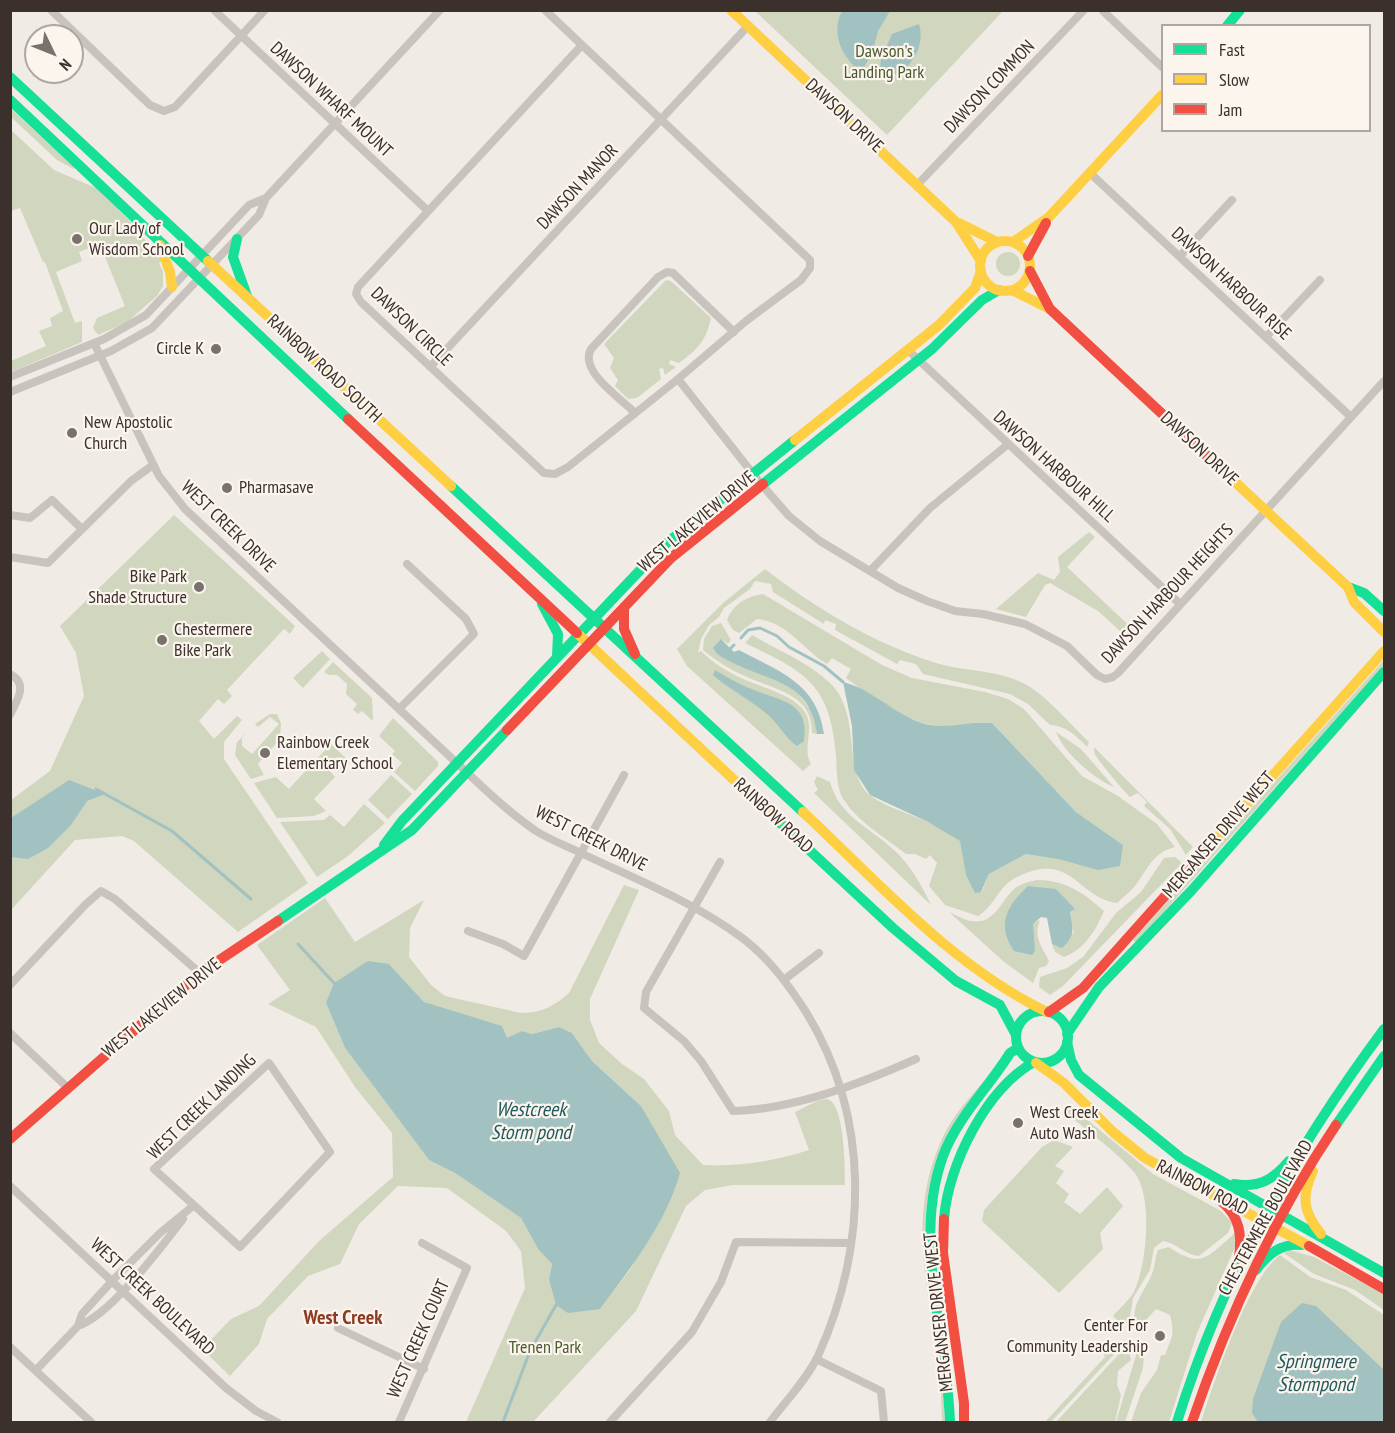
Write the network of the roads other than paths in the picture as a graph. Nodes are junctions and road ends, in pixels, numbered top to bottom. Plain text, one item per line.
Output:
1 (51, 10) edge
2 (214, 10) edge
3 (265, 10) edge
4 (440, 10) edge
5 (545, 10) edge
6 (731, 10) edge
7 (1084, 10) edge
8 (1102, 10) edge
9 (1240, 10) edge
10 (1229, 24) edge
11 (748, 26) junction
12 (241, 36) junction
13 (582, 45) junction
14 (1161, 66) edge
15 (10, 78) edge
16 (1161, 96) edge
17 (10, 100) edge
18 (662, 119) junction
19 (335, 124) junction
20 (1090, 173) junction
21 (918, 184) junction
22 (266, 198) junction
23 (1232, 200) dead end
24 (428, 211) junction
25 (1049, 217) junction
26 (957, 222) junction
27 (158, 239) junction
28 (237, 239) junction
29 (997, 242) junction
30 (1013, 242) junction
31 (1028, 256) junction
32 (1180, 256) junction
33 (200, 257) junction
34 (981, 266) junction
35 (211, 267) junction
36 (189, 269) junction
37 (1029, 271) junction
38 (200, 279) junction
39 (1320, 280) dead end
40 (172, 286) junction
41 (999, 290) junction
42 (1012, 290) junction
43 (249, 299) junction
44 (1050, 309) junction
45 (734, 332) junction
46 (1266, 337) junction
47 (94, 343) junction
48 (909, 351) junction
49 (99, 355) junction
50 (917, 360) junction
51 (430, 367) junction
52 (10, 377) edge
53 (678, 379) junction
54 (1384, 381) edge
55 (10, 392) edge
56 (634, 412) junction
57 (1352, 417) junction
58 (1007, 445) junction
59 (153, 465) junction
60 (753, 475) junction
61 (761, 484) junction
62 (1266, 511) junction
63 (10, 515) edge
64 (82, 529) junction
65 (10, 556) edge
66 (408, 564) dead end
67 (871, 570) junction
68 (1348, 587) junction
69 (532, 589) junction
70 (1180, 604) junction
71 (624, 605) junction
72 (1384, 611) edge
73 (592, 618) junction
74 (603, 628) junction
75 (579, 632) junction
76 (1384, 632) edge
77 (590, 643) junction
78 (1384, 651) edge
79 (556, 656) junction
80 (638, 660) junction
81 (1384, 672) edge
82 (10, 674) edge
83 (399, 709) junction
84 (10, 715) edge
85 (457, 764) junction
86 (466, 772) junction
87 (624, 775) dead end
88 (382, 848) junction
89 (581, 853) junction
90 (720, 862) dead end
91 (693, 906) junction
92 (468, 931) dead end
93 (819, 953) dead end
94 (200, 974) junction
95 (785, 979) junction
96 (10, 985) edge
97 (1048, 1012) junction
98 (1384, 1029) edge
99 (10, 1034) edge
100 (1016, 1035) junction
101 (1067, 1038) junction
102 (1018, 1048) junction
103 (1384, 1056) edge
104 (916, 1059) dead end
105 (1035, 1062) junction
106 (841, 1087) junction
107 (68, 1088) junction
108 (1321, 1118) junction
109 (1336, 1124) junction
110 (10, 1139) edge
111 (1191, 1182) junction
112 (1226, 1183) junction
113 (10, 1186) edge
114 (193, 1206) junction
115 (930, 1208) junction
116 (1268, 1208) junction
117 (943, 1209) junction
118 (1280, 1214) junction
119 (1262, 1219) junction
120 (1274, 1226) junction
121 (1325, 1239) junction
122 (422, 1243) dead end
123 (852, 1243) junction
124 (1310, 1247) junction
125 (1237, 1266) junction
126 (1384, 1273) edge
127 (113, 1281) junction
128 (1384, 1289) edge
129 (122, 1290) junction
130 (1241, 1290) junction
131 (78, 1326) junction
132 (338, 1328) dead end
133 (953, 1328) junction
134 (940, 1330) junction
135 (10, 1347) edge
136 (816, 1359) junction
137 (424, 1369) junction
138 (36, 1370) junction
139 (91, 1422) edge
140 (277, 1422) edge
141 (399, 1422) edge
142 (610, 1422) edge
143 (770, 1422) edge
144 (884, 1422) edge
145 (950, 1422) edge
146 (964, 1422) edge
147 (1177, 1422) edge
148 (1192, 1422) edge

1 - 12 street
2 - 12 street, DAWSON WHARF MOUNT
3 - 12 street
4 - 19 street
5 - 13 street, DAWSON CIRCLE
6 - 11 street, DAWSON DRIVE
7 - 21 street, DAWSON COMMON
8 - 14 street
9 - 10 street
11 - 18 street, DAWSON MANOR
11 - 21 street, DAWSON DRIVE
12 - 19 street, DAWSON WHARF MOUNT
13 - 18 street, DAWSON CIRCLE
13 - 24 street, DAWSON CIRCLE
15 - 33 street, RAINBOW ROAD SOUTH
16 - 20 street
17 - 27 street, RAINBOW ROAD SOUTH
18 - 45 street, DAWSON CIRCLE
18 - 51 street, DAWSON MANOR
19 - 22 street
19 - 24 street, DAWSON WHARF MOUNT
20 - 25 street
20 - 32 street, DAWSON HARBOUR RISE
21 - 26 street, DAWSON DRIVE
22 - 28 street
22 - 33 street
23 - 32 street
24 - 51 street, DAWSON CIRCLE
25 - 30 street
25 - 31 street
26 - 29 street, DAWSON DRIVE
26 - 34 street, DAWSON DRIVE
27 - 36 street, RAINBOW ROAD SOUTH
27 - 40 street
28 - 35 street
28 - 43 street
29 - 30 street
29 - 34 street
30 - 31 street
31 - 37 street
32 - 46 street, DAWSON HARBOUR RISE
33 - 35 street, RAINBOW ROAD SOUTH
33 - 36 street
34 - 41 street
34 - 48 street, WEST LAKEVIEW DRIVE
35 - 38 street
35 - 43 street, RAINBOW ROAD SOUTH
36 - 38 street, RAINBOW ROAD SOUTH
36 - 40 street
37 - 42 street
37 - 44 street, DAWSON DRIVE
38 - 49 street
38 - 69 street, RAINBOW ROAD SOUTH
39 - 46 street
40 - 47 street
41 - 42 street
41 - 50 street, WEST LAKEVIEW DRIVE
42 - 44 street, DAWSON DRIVE
43 - 73 street, RAINBOW ROAD SOUTH
44 - 62 street, DAWSON DRIVE
45 - 53 street, DAWSON CIRCLE
45 - 56 street
46 - 57 street, DAWSON HARBOUR RISE
47 - 49 street, WEST CREEK DRIVE
47 - 52 street
48 - 50 street, DAWSON HARBOUR HILL
48 - 60 street, WEST LAKEVIEW DRIVE
49 - 55 street
49 - 59 street, WEST CREEK DRIVE
50 - 58 street, DAWSON HARBOUR HILL
50 - 61 street, WEST LAKEVIEW DRIVE
51 - 56 street, DAWSON CIRCLE
53 - 56 street, DAWSON CIRCLE
53 - 60 street
54 - 57 street, DAWSON HARBOUR HEIGHTS
57 - 62 street, DAWSON HARBOUR HEIGHTS
58 - 67 street
58 - 70 street, DAWSON HARBOUR HILL
59 - 64 street
59 - 83 street, WEST CREEK DRIVE
60 - 61 street, DAWSON HARBOUR HEIGHTS
60 - 73 street, WEST LAKEVIEW DRIVE
61 - 67 street, DAWSON HARBOUR HEIGHTS
61 - 71 street, WEST LAKEVIEW DRIVE
62 - 68 street, DAWSON DRIVE
62 - 70 street, DAWSON HARBOUR HEIGHTS
63 - 64 street
64 - 65 street
66 - 83 street
67 - 70 street, DAWSON HARBOUR HEIGHTS
68 - 72 street, DAWSON DRIVE
68 - 76 street, DAWSON DRIVE
69 - 75 street, RAINBOW ROAD
69 - 79 street
71 - 74 street, WEST LAKEVIEW DRIVE
71 - 80 street
73 - 74 street, RAINBOW ROAD SOUTH
73 - 75 street, WEST LAKEVIEW DRIVE
74 - 77 street, WEST LAKEVIEW DRIVE
74 - 80 street, RAINBOW ROAD SOUTH
75 - 77 street, RAINBOW ROAD
75 - 79 street, WEST LAKEVIEW DRIVE
77 - 86 street, WEST LAKEVIEW DRIVE
77 - 100 street, RAINBOW ROAD
78 - 97 street, MERGANSER DRIVE WEST
79 - 85 street, WEST LAKEVIEW DRIVE
80 - 97 street, RAINBOW ROAD
81 - 101 street, MERGANSER DRIVE WEST
82 - 84 street
83 - 85 street, WEST CREEK DRIVE
85 - 86 street, WEST CREEK DRIVE
85 - 88 street, WEST LAKEVIEW DRIVE
86 - 88 street, WEST LAKEVIEW DRIVE
86 - 89 street, WEST CREEK DRIVE
87 - 89 street
88 - 94 street, WEST LAKEVIEW DRIVE
89 - 91 street, WEST CREEK DRIVE
89 - 92 street
90 - 91 street
91 - 95 street, WEST CREEK DRIVE
91 - 106 street
93 - 95 street
94 - 96 street
94 - 107 street, WEST LAKEVIEW DRIVE
95 - 106 street, WEST CREEK DRIVE
97 - 100 street
97 - 101 street
98 - 108 street, CHESTERMERE BOULEVARD
99 - 107 street
100 - 102 street
101 - 105 street
101 - 112 street, RAINBOW ROAD
102 - 105 street
102 - 115 street, MERGANSER DRIVE WEST
103 - 109 street, CHESTERMERE BOULEVARD
104 - 106 street
105 - 111 street, RAINBOW ROAD
105 - 117 street, MERGANSER DRIVE WEST
106 - 123 street, WEST CREEK DRIVE
107 - 110 street, WEST LAKEVIEW DRIVE
108 - 112 street
108 - 116 street, CHESTERMERE BOULEVARD
109 - 118 street, CHESTERMERE BOULEVARD
109 - 121 street
111 - 119 street, RAINBOW ROAD
111 - 125 street
112 - 116 street, RAINBOW ROAD
113 - 127 street, WEST CREEK BOULEVARD
114 - 114 street, WEST CREEK LANDING
114 - 127 street
114 - 129 street
115 - 117 street
115 - 134 street, MERGANSER DRIVE WEST
116 - 118 street, RAINBOW ROAD
116 - 119 street, CHESTERMERE BOULEVARD
117 - 133 street, MERGANSER DRIVE WEST
118 - 120 street, CHESTERMERE BOULEVARD
118 - 121 street, RAINBOW ROAD
119 - 120 street, RAINBOW ROAD
119 - 125 street, CHESTERMERE BOULEVARD
120 - 124 street, RAINBOW ROAD
120 - 130 street, CHESTERMERE BOULEVARD
121 - 126 street, RAINBOW ROAD
122 - 137 street, WEST CREEK COURT
123 - 136 street, WEST CREEK DRIVE
123 - 142 street
124 - 128 street, RAINBOW ROAD
124 - 130 street
125 - 147 street, CHESTERMERE BOULEVARD
127 - 129 street, WEST CREEK BOULEVARD
127 - 131 street
129 - 131 street
129 - 140 street, WEST CREEK BOULEVARD
130 - 148 street, CHESTERMERE BOULEVARD
131 - 138 street
132 - 137 street
133 - 134 street
133 - 146 street, MERGANSER DRIVE WEST
134 - 145 street, MERGANSER DRIVE WEST
135 - 138 street
136 - 143 street, WEST CREEK DRIVE
136 - 144 street
137 - 141 street, WEST CREEK COURT
138 - 139 street

